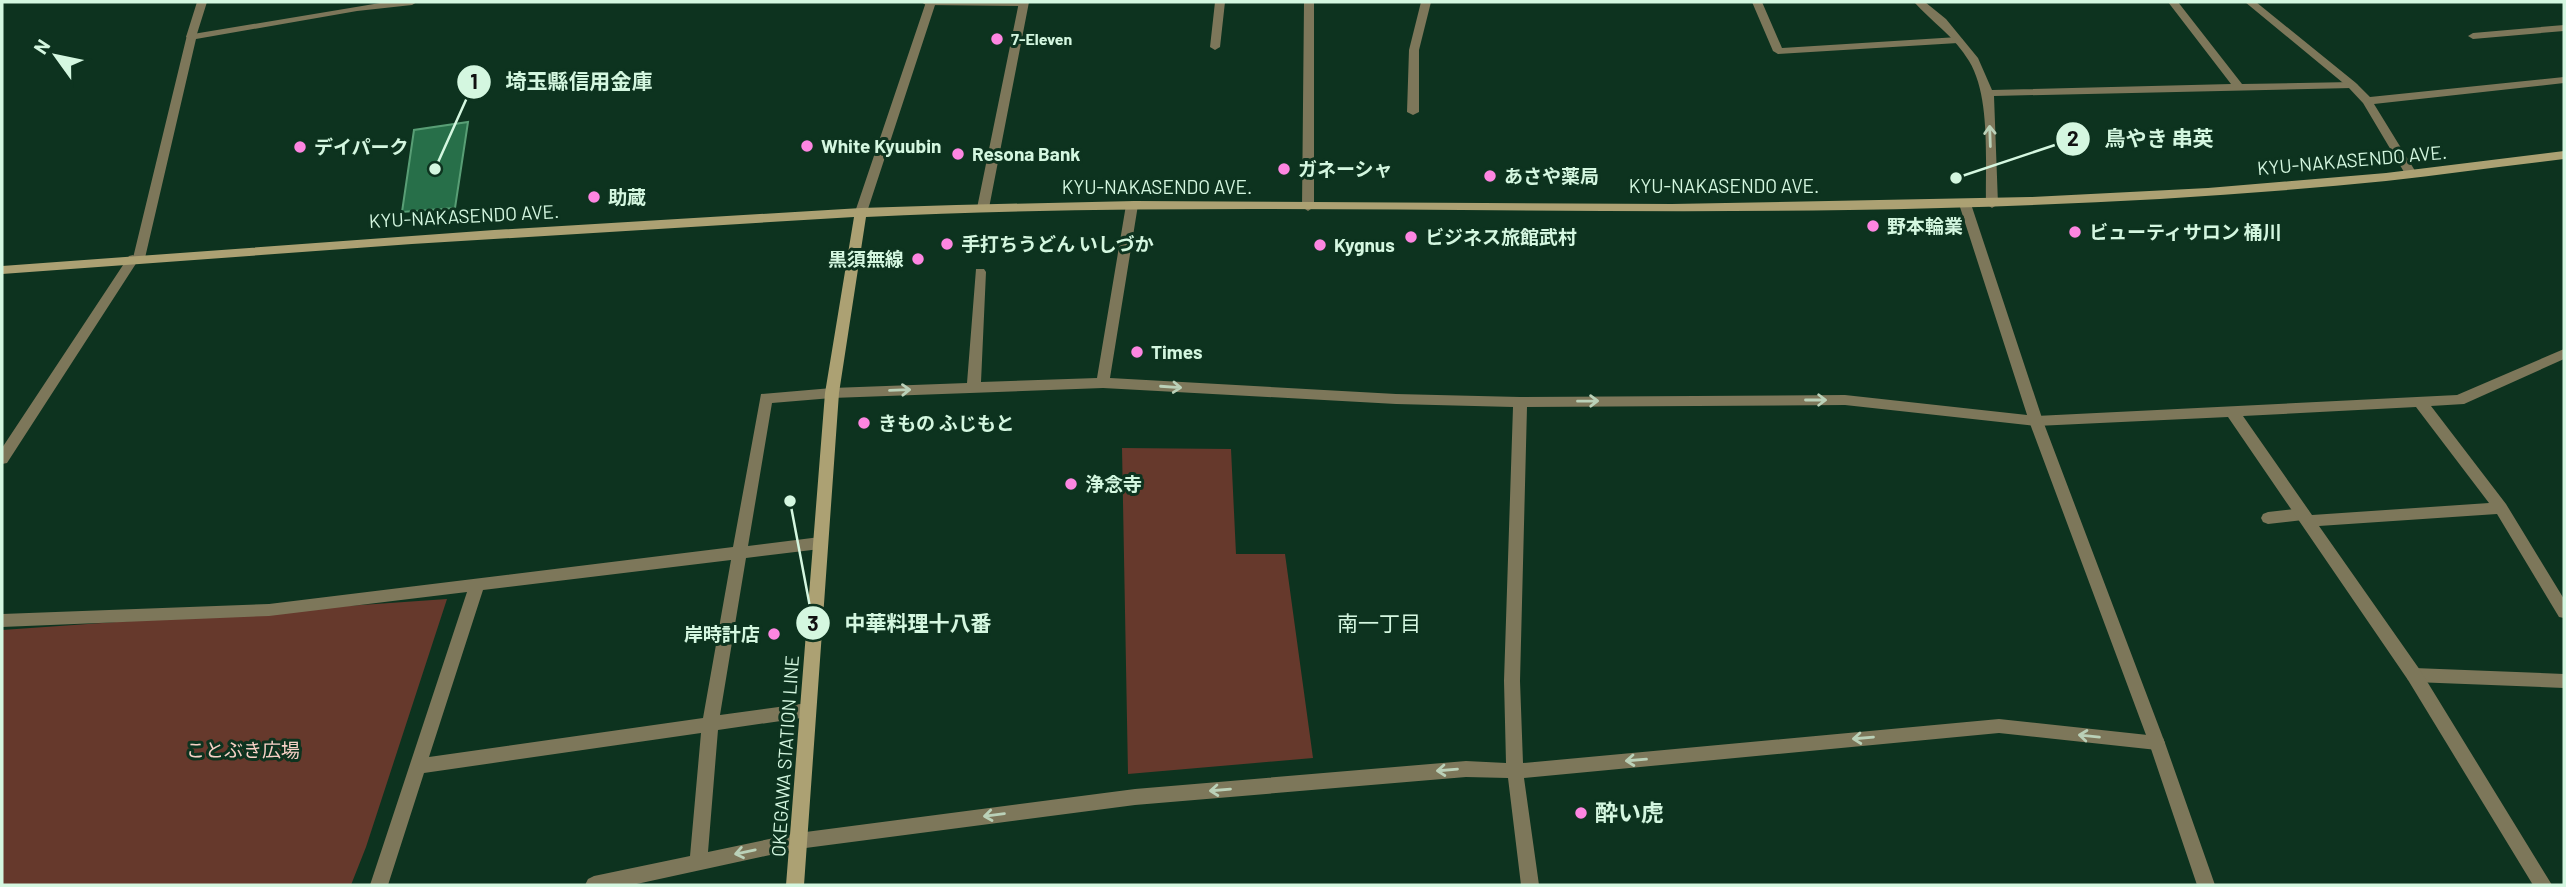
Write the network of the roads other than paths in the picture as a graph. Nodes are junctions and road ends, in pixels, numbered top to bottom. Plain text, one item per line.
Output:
1 (202, 2) edge
2 (412, 2) edge
3 (929, 2) edge
4 (1024, 2) edge
5 (1220, 2) edge
6 (1309, 2) edge
7 (1426, 2) edge
8 (1758, 2) edge
9 (1919, 2) edge
10 (2173, 2) edge
11 (2250, 2) edge
12 (2564, 28) edge
13 (2473, 36) dead end
14 (191, 37) junction
15 (1958, 40) junction
16 (1215, 47) dead end
17 (2564, 80) edge
18 (2352, 85) junction
19 (2240, 89) junction
20 (1988, 93) junction
21 (2367, 101) junction
22 (1413, 111) dead end
23 (2564, 155) edge
24 (2411, 174) junction
25 (1965, 204) junction
26 (1992, 204) junction
27 (1132, 205) junction
28 (1308, 207) junction
29 (983, 208) junction
30 (861, 212) junction
31 (136, 259) junction
32 (2, 270) edge
33 (980, 272) dead end
34 (2564, 354) edge
35 (1103, 383) junction
36 (974, 387) junction
37 (832, 393) junction
38 (1520, 402) junction
39 (2420, 402) junction
40 (2232, 411) junction
41 (2036, 421) junction
42 (2, 459) edge
43 (2501, 508) junction
44 (2306, 517) junction
45 (2268, 518) dead end
46 (820, 543) junction
47 (739, 553) junction
48 (477, 584) junction
49 (2564, 612) edge
50 (2, 621) edge
51 (2414, 675) junction
52 (2564, 681) edge
53 (808, 710) junction
54 (710, 726) junction
55 (2157, 743) junction
56 (418, 766) junction
57 (1515, 771) junction
58 (798, 841) junction
59 (698, 863) junction
60 (379, 885) edge
61 (594, 885) edge
62 (795, 885) edge
63 (1531, 885) edge
64 (2206, 885) edge
65 (2543, 885) edge

1 - 14 street
2 - 14 street
3 - 4 street
3 - 30 street
4 - 29 street
5 - 16 street
6 - 28 street
7 - 22 street
8 - 15 street
9 - 15 street
10 - 19 street
11 - 18 street
12 - 13 street
14 - 31 street
15 - 20 street
17 - 21 street
18 - 19 street
18 - 21 street
19 - 20 street
26 -> 20 street
21 - 24 street
23 - 24 main road, KYU-NAKASENDO AVE.
24 - 26 main road, KYU-NAKASENDO AVE.
25 - 26 main road, KYU-NAKASENDO AVE.
25 - 28 main road, KYU-NAKASENDO AVE.
25 - 41 street
27 - 28 main road, KYU-NAKASENDO AVE.
27 - 29 main road, KYU-NAKASENDO AVE.
27 - 35 street
29 - 30 main road, KYU-NAKASENDO AVE.
30 - 31 main road, KYU-NAKASENDO AVE.
30 - 37 main road, OKEGAWA STATION LINE
31 - 32 main road, KYU-NAKASENDO AVE.
31 - 42 street
33 - 36 street
34 - 39 street
35 - 36 street
35 -> 38 street
37 -> 36 street
37 - 46 main road, OKEGAWA STATION LINE
37 - 47 street
38 -> 41 street
38 - 57 street
39 - 40 street
39 - 43 street
40 - 41 street
40 - 44 street
41 - 55 street
43 - 44 street
43 - 49 street
44 - 45 street
44 - 51 street
46 - 47 street
46 - 53 main road, OKEGAWA STATION LINE
47 - 48 street
47 - 54 street
48 - 50 street
48 - 56 street
51 - 52 street
51 - 65 street
53 - 54 street
53 - 58 main road, OKEGAWA STATION LINE
54 - 56 street
54 - 59 street
55 -> 57 street
55 - 64 street
56 - 60 street
57 -> 58 street
57 - 63 street
58 -> 59 street
58 - 62 main road, OKEGAWA STATION LINE
59 - 61 street

